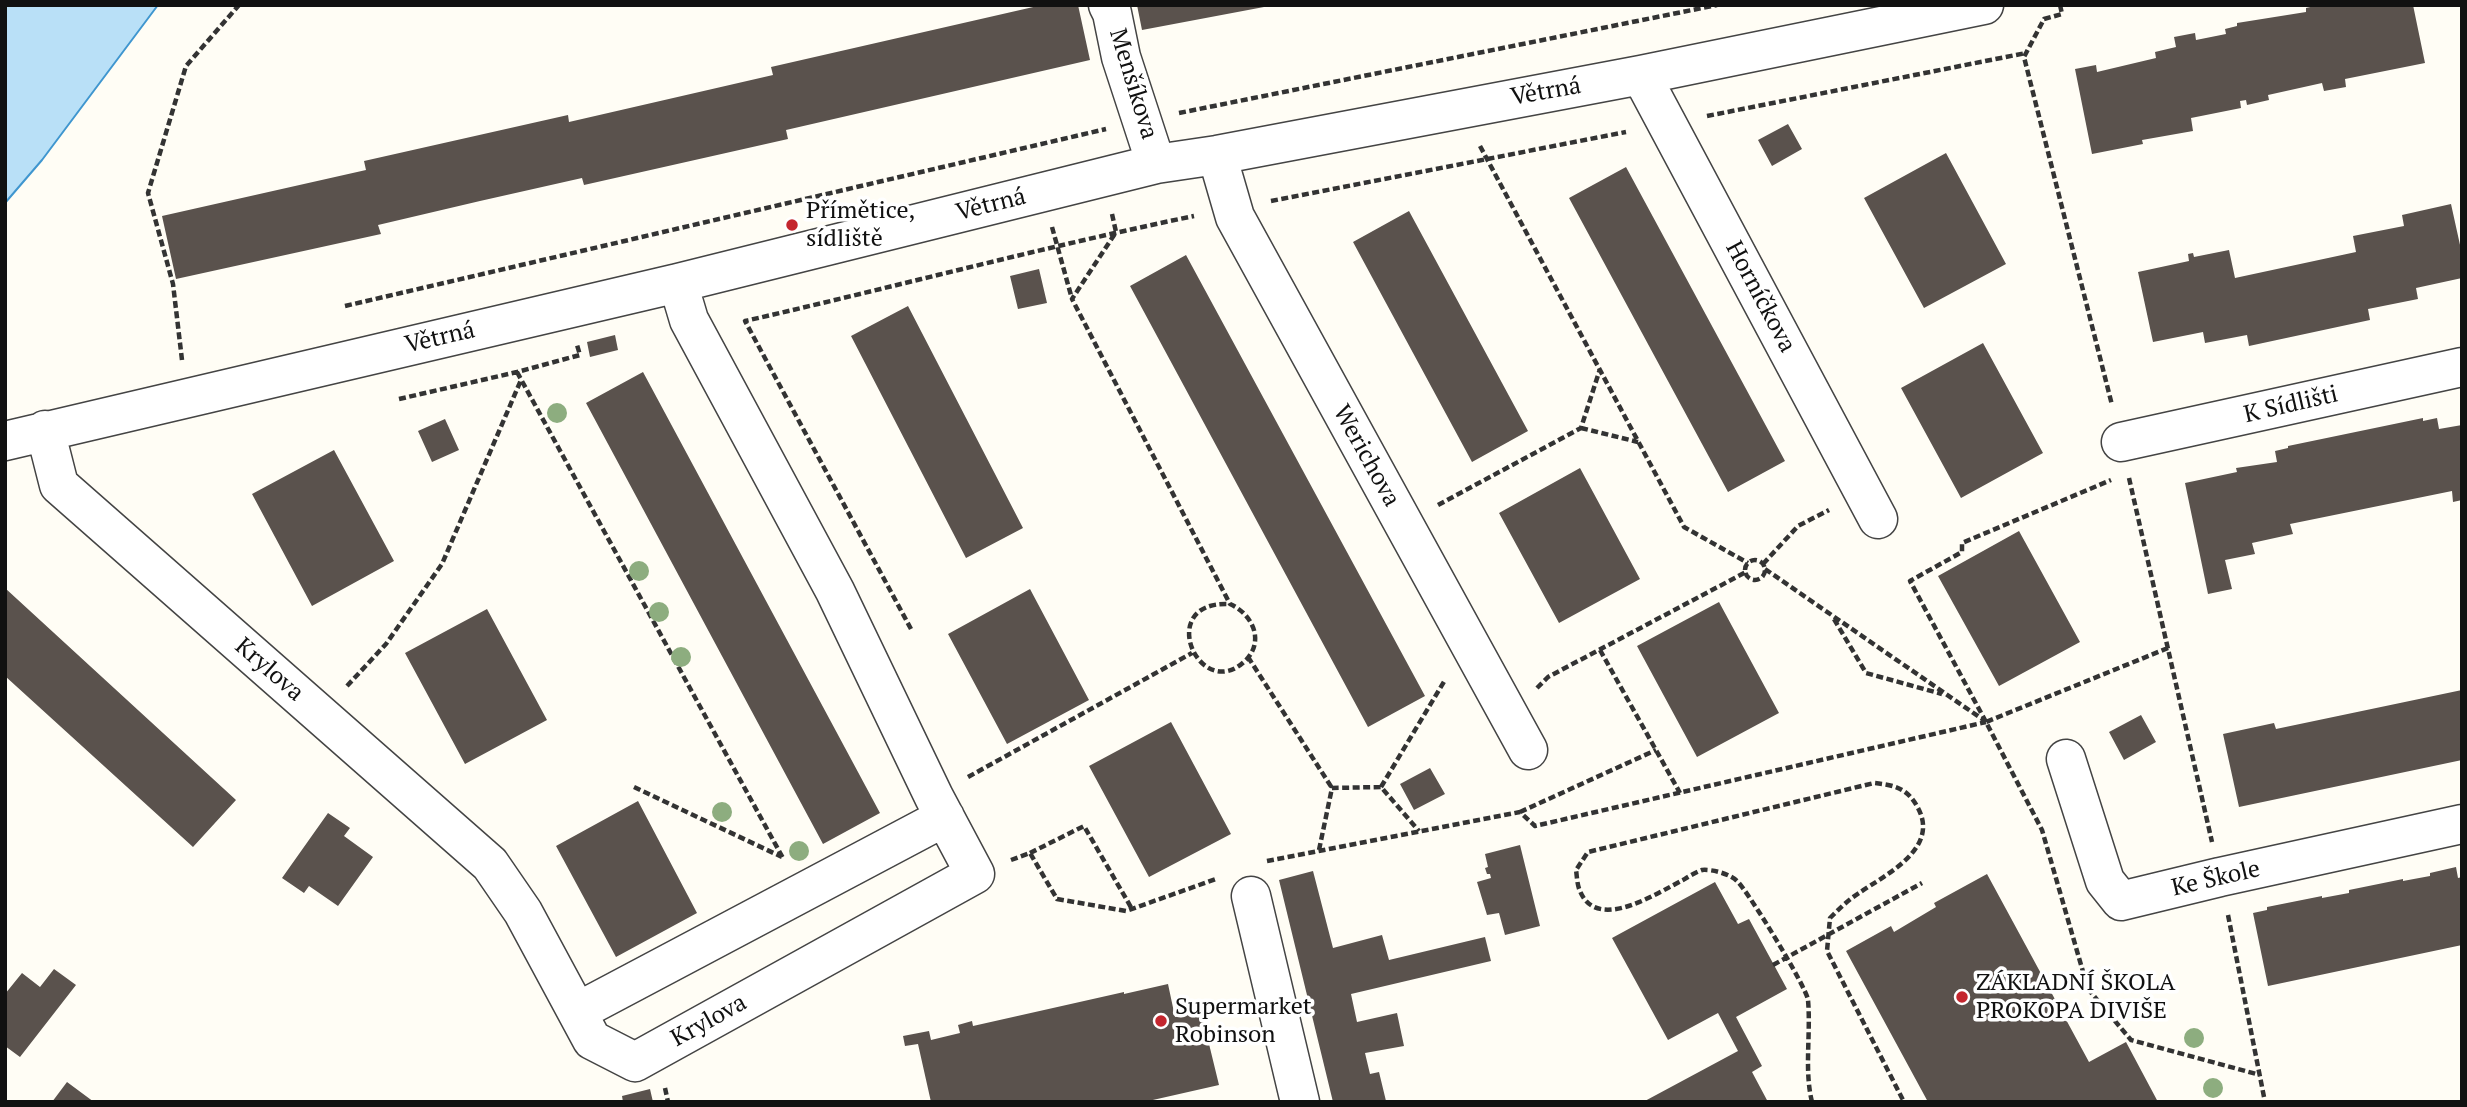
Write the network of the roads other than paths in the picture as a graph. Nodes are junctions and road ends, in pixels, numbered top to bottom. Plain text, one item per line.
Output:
1 (1108, 5) edge
2 (1984, 5) edge
3 (1641, 75) junction
4 (1217, 155) junction
5 (1157, 164) junction
6 (678, 283) junction
7 (2462, 367) edge
8 (45, 430) junction
9 (5, 441) edge
10 (2125, 458) road end
11 (1871, 505) road end
12 (1528, 750) dead end
13 (2066, 759) dead end
14 (939, 807) junction
15 (2462, 824) edge
16 (1243, 879) road end
17 (577, 1012) junction
18 (1300, 1102) edge

1 - 5 street, Menšíkova
2 - 3 street, Větrná
3 - 4 street, Větrná
3 - 11 street, Horníčkova
4 - 5 street, Větrná
4 - 12 street, Werichova
5 - 6 street, Větrná
6 - 8 street, Větrná
6 - 14 street
7 - 10 street, K Sídlišti
8 - 9 street, Větrná
8 - 17 street, Krylova
13 - 15 street, Ke Škole
14 - 17 street
14 - 17 street, Krylova
16 - 18 street

